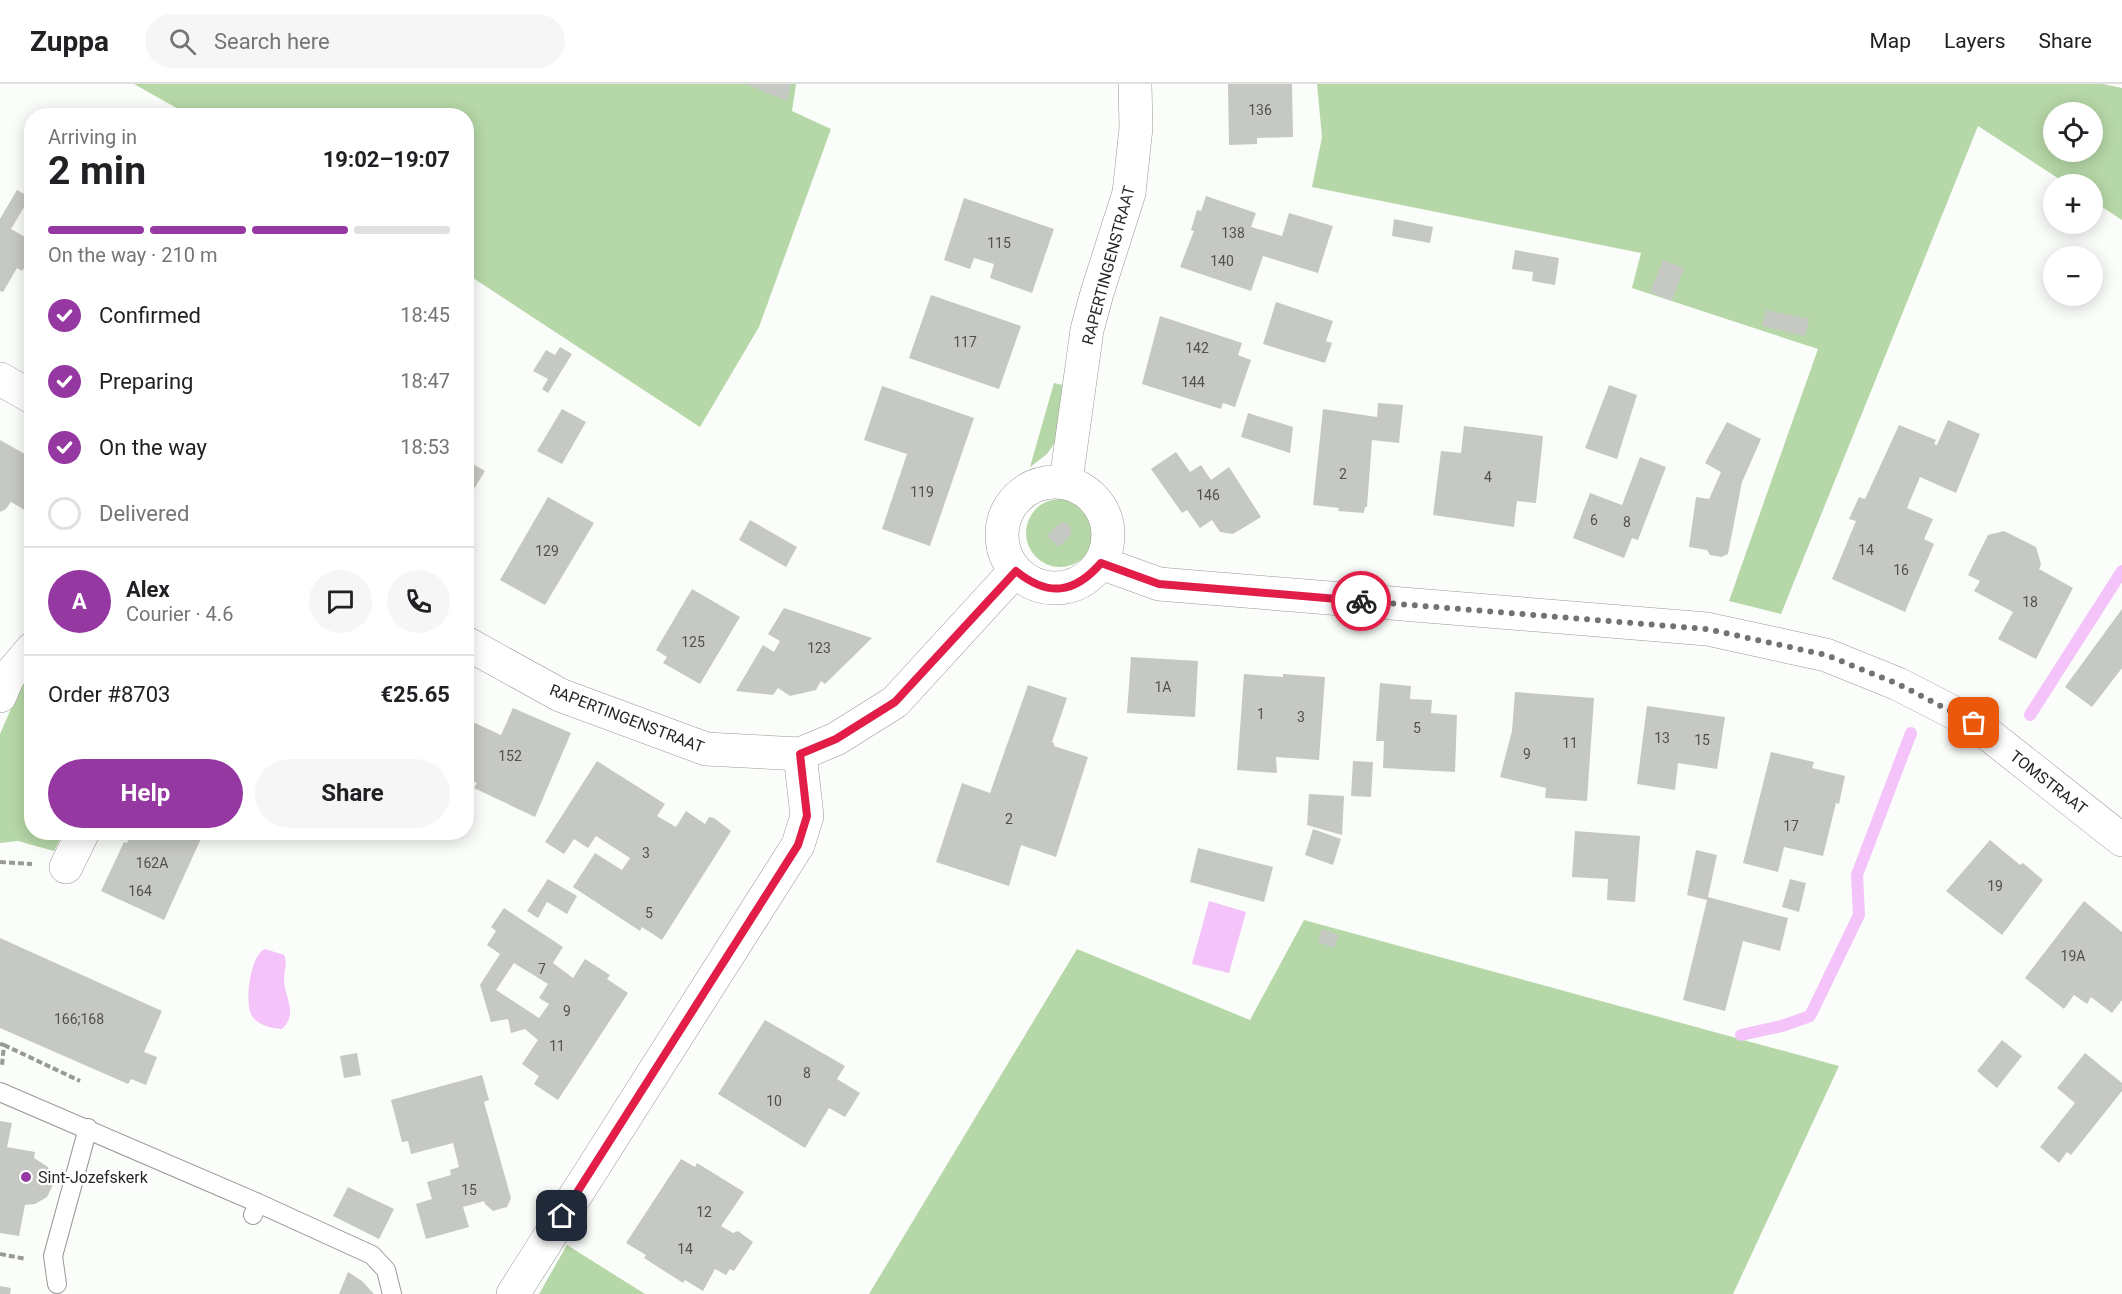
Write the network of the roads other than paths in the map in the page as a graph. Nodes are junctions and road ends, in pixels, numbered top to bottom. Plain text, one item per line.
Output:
1 (1135, 84) edge
2 (0, 379) edge
3 (24, 392) edge
4 (1066, 481) junction
5 (1101, 563) junction
6 (1016, 571) junction
7 (474, 648) edge
8 (24, 658) edge
9 (0, 696) edge
10 (800, 754) junction
11 (79, 840) edge
12 (2122, 840) edge
13 (66, 867) dead end
14 (0, 1092) edge
15 (88, 1128) junction
16 (57, 1284) dead end
17 (392, 1294) edge
18 (513, 1294) edge

1 - 4 street, RAPERTINGENSTRAAT
2 - 3 street
4 - 5 street
4 - 6 street
5 - 6 street
5 - 12 street, TOMSTRAAT
6 - 10 street, RAPERTINGENSTRAAT
7 - 10 street, RAPERTINGENSTRAAT
8 - 9 street
10 - 18 street
11 - 13 street
14 - 15 lane
15 - 16 lane
15 - 17 lane

